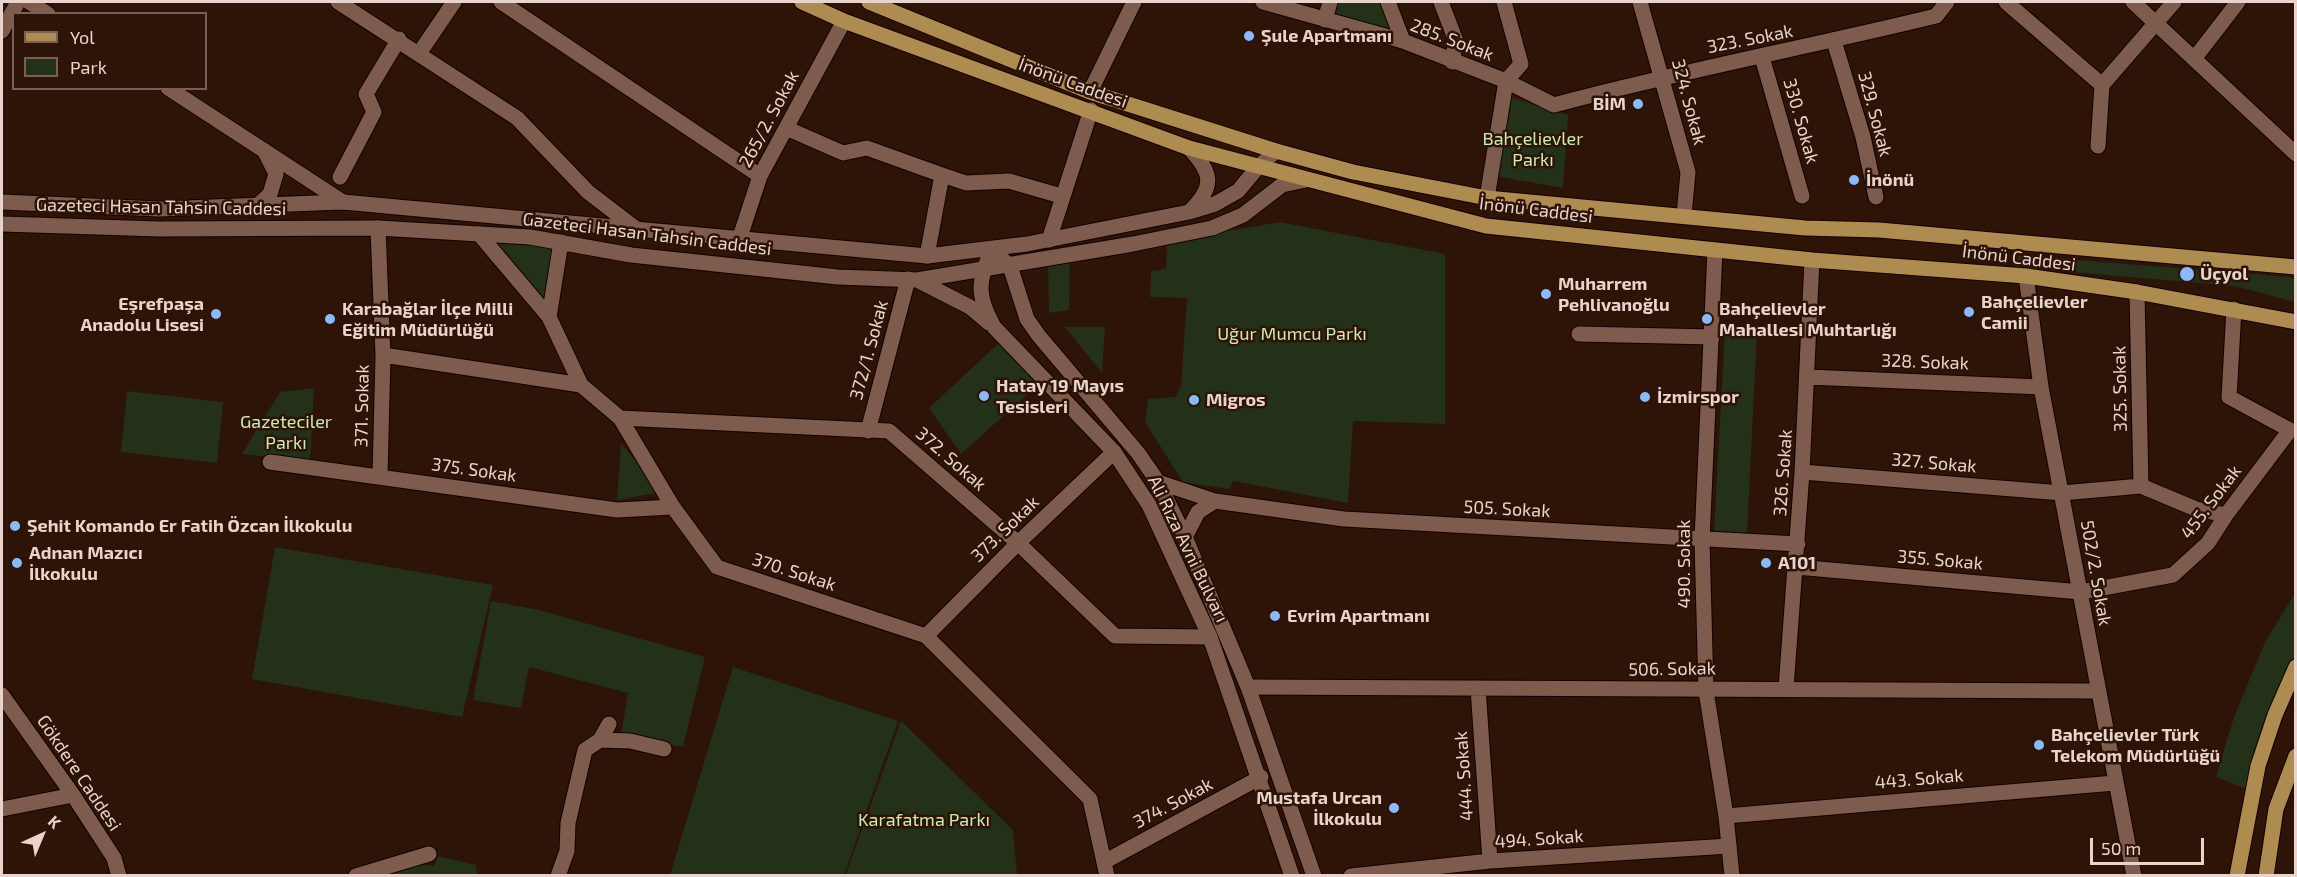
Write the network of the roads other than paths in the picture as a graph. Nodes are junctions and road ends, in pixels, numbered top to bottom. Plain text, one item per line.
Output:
1 (29, 2) edge
2 (338, 2) edge
3 (454, 2) edge
4 (501, 2) edge
5 (802, 2) edge
6 (869, 2) edge
7 (1134, 2) edge
8 (1263, 2) edge
9 (1330, 2) edge
10 (1388, 2) edge
11 (1441, 2) edge
12 (1504, 2) edge
13 (1640, 2) edge
14 (1947, 2) edge
15 (2006, 2) edge
16 (2133, 2) edge
17 (2174, 2) edge
18 (2238, 2) edge
19 (45, 12) edge
20 (12, 13) edge
21 (1324, 20) junction
22 (844, 21) junction
23 (2157, 23) junction
24 (2, 31) edge
25 (399, 39) junction
26 (1403, 41) junction
27 (1834, 41) junction
28 (420, 52) junction
29 (1762, 57) junction
30 (2194, 59) junction
31 (1452, 62) junction
32 (1662, 76) junction
33 (1506, 81) junction
34 (2102, 85) junction
35 (171, 90) edge
36 (1090, 92) junction
37 (1554, 105) joint
38 (1091, 110) junction
39 (786, 129) junction
40 (262, 147) junction
41 (2098, 147) dead end
42 (1189, 148) junction
43 (1276, 151) junction
44 (2295, 154) edge
45 (1258, 167) junction
46 (1275, 172) junction
47 (942, 175) junction
48 (760, 176) junction
49 (340, 177) dead end
50 (1306, 180) junction
51 (1061, 196) junction
52 (1802, 196) dead end
53 (1876, 197) dead end
54 (1487, 198) junction
55 (1261, 199) junction
56 (2, 202) edge
57 (343, 202) junction
58 (257, 206) junction
59 (1189, 213) junction
60 (1684, 215) junction
61 (2, 224) edge
62 (378, 228) junction
63 (635, 228) junction
64 (479, 234) junction
65 (739, 240) junction
66 (1048, 240) junction
67 (561, 242) junction
68 (992, 250) junction
69 (1715, 250) junction
70 (927, 256) junction
71 (1812, 260) junction
72 (1035, 261) junction
73 (1010, 266) junction
74 (2295, 267) edge
75 (983, 269) junction
76 (2026, 276) junction
77 (912, 279) junction
78 (1017, 281) junction
79 (2137, 292) junction
80 (2234, 309) junction
81 (549, 317) junction
82 (2295, 322) edge
83 (994, 327) junction
84 (1579, 334) dead end
85 (1712, 337) junction
86 (383, 356) junction
87 (1808, 377) junction
88 (581, 385) junction
89 (2041, 387) junction
90 (620, 418) junction
91 (868, 431) junction
92 (1114, 452) junction
93 (270, 462) dead end
94 (1803, 472) junction
95 (380, 476) junction
96 (1158, 482) junction
97 (2141, 486) junction
98 (2061, 493) junction
99 (1215, 501) junction
100 (674, 507) junction
101 (2226, 515) junction
102 (1185, 537) junction
103 (1702, 540) junction
104 (1017, 543) junction
105 (1798, 544) junction
106 (1796, 567) junction
107 (2081, 592) junction
108 (926, 636) junction
109 (1210, 637) junction
110 (2295, 667) edge
111 (1248, 687) junction
112 (1478, 688) junction
113 (1786, 688) junction
114 (1706, 691) junction
115 (2097, 691) junction
116 (2, 695) edge
117 (8, 715) edge
118 (609, 724) dead end
119 (600, 740) junction
120 (664, 749) dead end
121 (2295, 756) edge
122 (1261, 777) junction
123 (2115, 783) junction
124 (73, 795) junction
125 (2, 809) edge
126 (1726, 816) junction
127 (1729, 846) junction
128 (429, 854) dead end
129 (1490, 861) junction
130 (1106, 869) edge
131 (119, 876) edge
132 (356, 876) edge
133 (558, 876) edge
134 (1292, 876) edge
135 (1314, 876) edge
136 (1351, 876) edge
137 (1732, 876) edge
138 (2134, 876) edge
139 (2237, 876) edge
140 (2266, 876) edge

1 - 19 street
2 - 25 street
3 - 28 street
4 - 48 street
5 - 22 main road, İnönü Caddesi
6 - 36 main road, İnönü Caddesi
7 - 36 street
8 - 21 street, 285. Sokak
9 - 21 street
10 - 26 street
11 - 31 street
12 - 33 street
13 - 32 street, 324. Sokak
14 - 27 street, 323. Sokak
15 - 34 street
16 - 23 street
17 - 23 street
18 - 30 street
20 - 24 street
21 - 26 street, 285. Sokak
22 - 38 main road, İnönü Caddesi
22 - 39 street, 265/2. Sokak
23 - 30 street
23 - 34 street
25 - 28 street
25 - 49 street
26 - 31 street, 285. Sokak
27 - 29 street, 323. Sokak
27 - 53 street, 329. Sokak
28 - 63 street
29 - 32 street, 323. Sokak
29 - 52 street, 330. Sokak
30 - 44 street
31 - 33 street, 285. Sokak
32 - 37 street, 323. Sokak
32 - 60 street, 324. Sokak
33 - 37 street, 285. Sokak
33 - 54 street
34 - 41 street
35 - 40 street
36 - 43 main road, İnönü Caddesi
38 - 42 main road, İnönü Caddesi
38 - 51 street
39 - 47 street
39 - 48 street, 265/2. Sokak
40 - 57 street
40 - 58 street
42 - 45 main road, İnönü Caddesi
42 - 59 street
43 - 45 street, Gazeteci Hasan Tahsin Caddesi
43 - 46 street
43 - 54 main road, İnönü Caddesi
45 - 46 main road, İnönü Caddesi
45 - 59 street, Gazeteci Hasan Tahsin Caddesi
46 - 50 main road, İnönü Caddesi
46 - 55 street
47 - 51 street
47 - 70 street
48 - 65 street, 265/2. Sokak
50 - 55 street, Gazeteci Hasan Tahsin Caddesi
50 - 69 main road, İnönü Caddesi
51 - 66 street
54 - 60 main road, İnönü Caddesi
55 - 72 street, Gazeteci Hasan Tahsin Caddesi
56 - 58 street, Gazeteci Hasan Tahsin Caddesi
57 - 58 street, Gazeteci Hasan Tahsin Caddesi
57 - 63 street, Gazeteci Hasan Tahsin Caddesi
59 - 66 street, Gazeteci Hasan Tahsin Caddesi
60 - 74 main road, İnönü Caddesi
61 - 62 street, Gazeteci Hasan Tahsin Caddesi
62 - 64 street, Gazeteci Hasan Tahsin Caddesi
62 - 86 street, 371. Sokak
63 - 65 street, Gazeteci Hasan Tahsin Caddesi
64 - 67 street, Gazeteci Hasan Tahsin Caddesi
64 - 81 street, 370. Sokak
65 - 70 street, Gazeteci Hasan Tahsin Caddesi
66 - 68 street, Gazeteci Hasan Tahsin Caddesi
67 - 77 street, Gazeteci Hasan Tahsin Caddesi
67 - 81 street
68 - 70 street, Gazeteci Hasan Tahsin Caddesi
68 - 73 street
68 - 75 street, Ali Rıza Avni Bulvarı
69 - 71 main road, İnönü Caddesi
69 - 85 street, 490. Sokak
71 - 76 main road, İnönü Caddesi
71 - 87 street, 326. Sokak
72 - 73 street, Gazeteci Hasan Tahsin Caddesi
72 - 78 street
73 - 75 street, Gazeteci Hasan Tahsin Caddesi
73 - 78 street, Ali Rıza Avni Bulvarı
75 - 77 street, Gazeteci Hasan Tahsin Caddesi
75 - 83 street, Ali Rıza Avni Bulvarı
76 - 79 main road, İnönü Caddesi
76 - 89 street, 502/2. Sokak
77 - 83 street
77 - 91 street, 372/1. Sokak
78 - 96 street, Ali Rıza Avni Bulvarı
79 - 80 main road, İnönü Caddesi
79 - 97 street, 325. Sokak
80 - 82 main road, İnönü Caddesi
80 - 101 street, 455. Sokak
81 - 88 street, 370. Sokak
83 - 92 street, Ali Rıza Avni Bulvarı
84 - 85 street
85 - 103 street, 490. Sokak
86 - 88 street
86 - 95 street, 371. Sokak
87 - 89 street, 328. Sokak
87 - 94 street, 326. Sokak
88 - 90 street, 370. Sokak
89 - 98 street, 502/2. Sokak
90 - 91 street, 372. Sokak
90 - 100 street, 370. Sokak
91 - 104 street, 372. Sokak
92 - 104 street, 373. Sokak
92 - 109 street, Ali Rıza Avni Bulvarı
93 - 95 street, 375. Sokak
94 - 98 street, 327. Sokak
94 - 105 street, 326. Sokak
95 - 100 street, 375. Sokak
96 - 99 street, 505. Sokak
96 - 102 street, Ali Rıza Avni Bulvarı
97 - 98 street, 327. Sokak
97 - 101 street
98 - 107 street, 502/2. Sokak
99 - 102 street
99 - 103 street, 505. Sokak
100 - 108 street, 370. Sokak
101 - 107 street, 455. Sokak
102 - 111 street, Ali Rıza Avni Bulvarı
103 - 105 street, 505. Sokak
103 - 114 street, 490. Sokak
104 - 108 street, 373. Sokak
104 - 109 street, 372. Sokak
105 - 106 street, 326. Sokak
106 - 107 street, 355. Sokak
106 - 113 street, 326. Sokak
107 - 115 street, 502/2. Sokak
108 - 130 street, 370. Sokak
109 - 122 street, Ali Rıza Avni Bulvarı
110 - 139 main road
111 - 112 street, 506. Sokak
111 - 135 street, Ali Rıza Avni Bulvarı
112 - 114 street, 506. Sokak
112 - 129 street, 444. Sokak
113 - 114 street, 506. Sokak
113 - 115 street, 506. Sokak
114 - 126 street, 490. Sokak
115 - 123 street, 502/2. Sokak
116 - 117 street, Gökdere Caddesi
117 - 124 street, Gökdere Caddesi
118 - 119 street
119 - 120 street
119 - 133 street
121 - 140 main road
122 - 130 street, 374. Sokak
122 - 134 street, Ali Rıza Avni Bulvarı
123 - 126 street, 443. Sokak
123 - 138 street, 502/2. Sokak
124 - 125 street
124 - 131 street, Gökdere Caddesi
126 - 127 street, 490. Sokak
127 - 129 street, 494. Sokak
127 - 137 street, 490. Sokak
128 - 132 street
129 - 136 street, 494. Sokak

